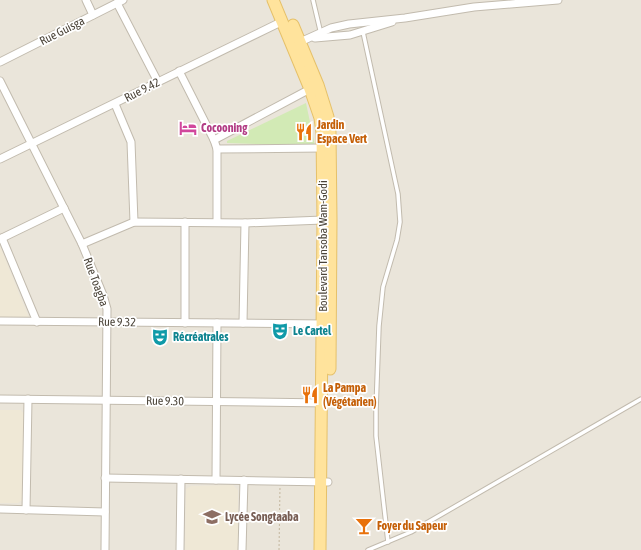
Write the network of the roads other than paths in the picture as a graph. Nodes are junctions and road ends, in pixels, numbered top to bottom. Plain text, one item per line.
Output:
1 (86, 0) edge
2 (273, 0) edge
3 (281, 0) edge
4 (313, 0) edge
5 (558, 0) edge
6 (120, 1) edge
7 (93, 15) junction
8 (405, 18) junction
9 (283, 22) junction
10 (363, 32) junction
11 (321, 35) junction
12 (305, 40) junction
13 (0, 62) edge
14 (179, 71) junction
15 (0, 82) edge
16 (158, 82) junction
17 (310, 88) junction
18 (115, 104) junction
19 (214, 140) junction
20 (31, 143) junction
21 (323, 148) junction
22 (217, 149) junction
23 (0, 159) edge
24 (64, 208) junction
25 (323, 220) junction
26 (134, 222) junction
27 (185, 222) junction
28 (217, 222) junction
29 (244, 223) junction
30 (1, 238) edge
31 (82, 244) junction
32 (0, 321) edge
33 (37, 322) junction
34 (108, 322) junction
35 (185, 323) junction
36 (217, 324) junction
37 (243, 324) junction
38 (326, 324) junction
39 (0, 399) edge
40 (28, 399) junction
41 (641, 399) edge
42 (107, 400) junction
43 (216, 402) junction
44 (326, 403) junction
45 (105, 478) junction
46 (181, 479) junction
47 (216, 480) junction
48 (244, 480) junction
49 (324, 482) junction
50 (0, 509) edge
51 (26, 510) junction
52 (105, 512) junction
53 (388, 542) junction
54 (104, 550) edge
55 (180, 550) edge
56 (242, 550) edge
57 (320, 550) edge
58 (327, 550) edge
59 (368, 550) edge

1 - 7 street
2 - 9 main road, Boulevard Tansoba Wam-Godi
3 - 12 main road, Boulevard Tansoba Wam-Godi
4 - 11 lane
5 - 8 street
6 - 7 street, Rue Guisga
6 - 16 street
7 - 13 street, Rue Guisga
8 - 10 street
8 - 11 street
9 - 14 street, Rue 9.42
9 - 17 main road, Boulevard Tansoba Wam-Godi
10 - 11 street
10 - 53 lane
11 - 12 street
12 - 38 main road, Boulevard Tansoba Wam-Godi
14 - 16 street, Rue 9.42
14 - 19 street
15 - 20 street, Rue Toagba
16 - 18 street, Rue 9.42
17 - 19 street
17 - 21 main road, Boulevard Tansoba Wam-Godi
18 - 20 street, Rue 9.42
18 - 26 street
19 - 22 street
20 - 23 street, Rue 9.42
20 - 24 street, Rue Toagba
21 - 22 street
21 - 25 main road, Boulevard Tansoba Wam-Godi
22 - 28 street
24 - 30 street
24 - 31 street, Rue Toagba
25 - 29 street
25 - 38 main road, Boulevard Tansoba Wam-Godi
26 - 27 street
26 - 31 street
27 - 28 street
27 - 35 street
28 - 29 street
29 - 37 street
30 - 33 street
31 - 34 street, Rue Toagba
32 - 33 street, Rue 9.32
33 - 34 street, Rue 9.32
34 - 35 street, Rue 9.32
34 - 42 street, Rue Toagba
35 - 36 street, Rue 9.32
36 - 37 street, Rue 9.32
36 - 43 street
37 - 38 street, Rue 9.32
38 - 44 main road, Boulevard Tansoba Wam-Godi
39 - 40 street, Rue 9.30
40 - 42 street, Rue 9.30
40 - 51 street
41 - 53 lane
42 - 43 street, Rue 9.30
42 - 45 street, Rue Toagba
43 - 44 street, Rue 9.30
43 - 47 street
44 - 49 main road, Boulevard Tansoba Wam-Godi
45 - 46 street
45 - 52 street, Rue Toagba
46 - 47 street
46 - 55 street
47 - 48 street
48 - 49 street
48 - 56 street
49 - 57 main road, Boulevard Tansoba Wam-Godi
49 - 58 main road, Boulevard Tansoba Wam-Godi
50 - 51 street
51 - 52 street
52 - 54 street, Rue Toagba
53 - 59 lane

